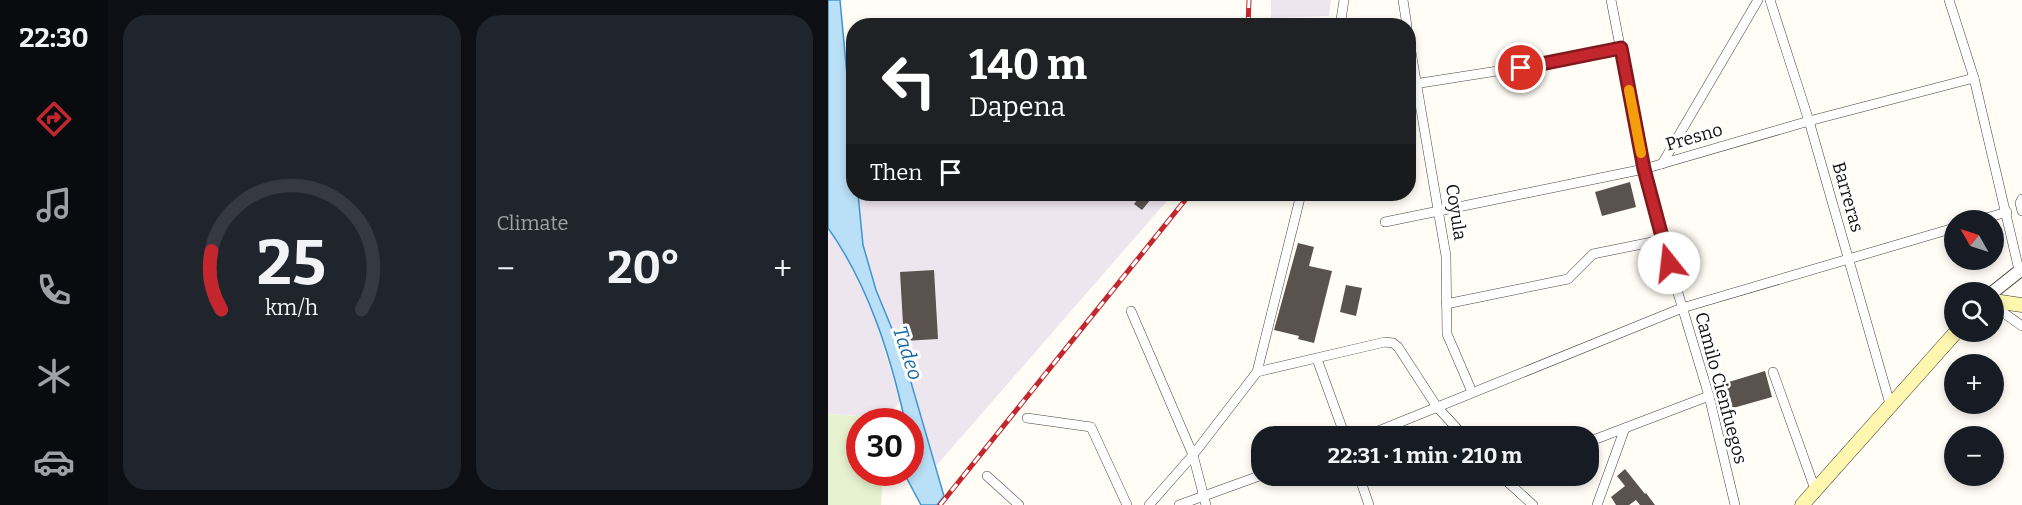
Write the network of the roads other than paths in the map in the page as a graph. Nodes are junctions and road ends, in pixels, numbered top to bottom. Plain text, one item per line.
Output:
1 (1344, 0) edge
2 (1403, 0) edge
3 (1611, 0) edge
4 (1758, 0) edge
5 (1770, 0) edge
6 (1949, 0) edge
7 (1341, 18) edge
8 (1406, 18) edge
9 (1621, 48) junction
10 (1974, 78) junction
11 (1416, 84) edge
12 (1416, 104) edge
13 (1809, 121) junction
14 (1662, 164) junction
15 (1644, 169) junction
16 (2022, 199) edge
17 (1299, 201) edge
18 (1439, 211) junction
19 (2022, 211) edge
20 (2007, 212) junction
21 (2004, 213) edge
22 (1385, 222) dead end
23 (1944, 231) edge
24 (1662, 240) junction
25 (1849, 259) junction
26 (2021, 270) edge
27 (2004, 283) edge
28 (2004, 302) edge
29 (1446, 304) junction
30 (2022, 305) edge
31 (1682, 308) junction
32 (1131, 310) dead end
33 (2004, 313) edge
34 (2022, 326) edge
35 (1947, 342) edge
36 (1317, 359) junction
37 (1257, 372) junction
38 (1773, 372) dead end
39 (1472, 392) junction
40 (1709, 396) junction
41 (1890, 404) junction
42 (1437, 408) junction
43 (1027, 418) dead end
44 (1341, 426) edge
45 (1391, 426) edge
46 (1454, 426) edge
47 (1625, 428) junction
48 (1599, 438) edge
49 (1194, 455) junction
50 (987, 476) dead end
51 (1251, 480) edge
52 (1362, 486) edge
53 (1512, 486) edge
54 (1816, 492) junction
55 (1204, 501) edge
56 (1019, 505) edge
57 (1127, 505) edge
58 (1149, 505) edge
59 (1179, 505) edge
60 (1369, 505) edge
61 (1533, 505) edge
62 (1598, 505) edge
63 (1735, 505) edge
64 (1802, 505) edge

1 - 7 street
2 - 8 street
3 - 9 street, Camilo Cienfuegos
4 - 14 street
5 - 13 street, Barreras
6 - 10 street
9 - 11 street
9 - 15 street, Camilo Cienfuegos
10 - 13 street, Presno
10 - 20 street
12 - 18 street, Coyula
13 - 14 street, Presno
13 - 25 street, Barreras
14 - 15 street, Presno
15 - 18 street, Presno
15 - 24 street, Camilo Cienfuegos
16 - 19 street
17 - 37 street
18 - 22 street, Presno
18 - 29 street, Coyula
20 - 21 street
20 - 26 street
23 - 25 street
24 - 29 street
24 - 31 street, Camilo Cienfuegos
25 - 31 street
25 - 41 street, Barreras
26 - 27 street
28 - 30 main road
29 - 39 street, Coyula
31 - 39 street
31 - 40 street, Camilo Cienfuegos
32 - 49 street
33 - 34 street
35 - 41 main road
36 - 37 street
36 - 42 street
36 - 44 street
37 - 49 street
38 - 54 street
39 - 42 street
40 - 47 street
40 - 63 street, Camilo Cienfuegos
41 - 54 main road
42 - 45 street
42 - 46 street
43 - 57 street
47 - 48 street
47 - 62 street
49 - 55 street
49 - 58 street
50 - 56 street
51 - 55 street
52 - 60 street
53 - 61 street
54 - 64 main road
55 - 59 street

